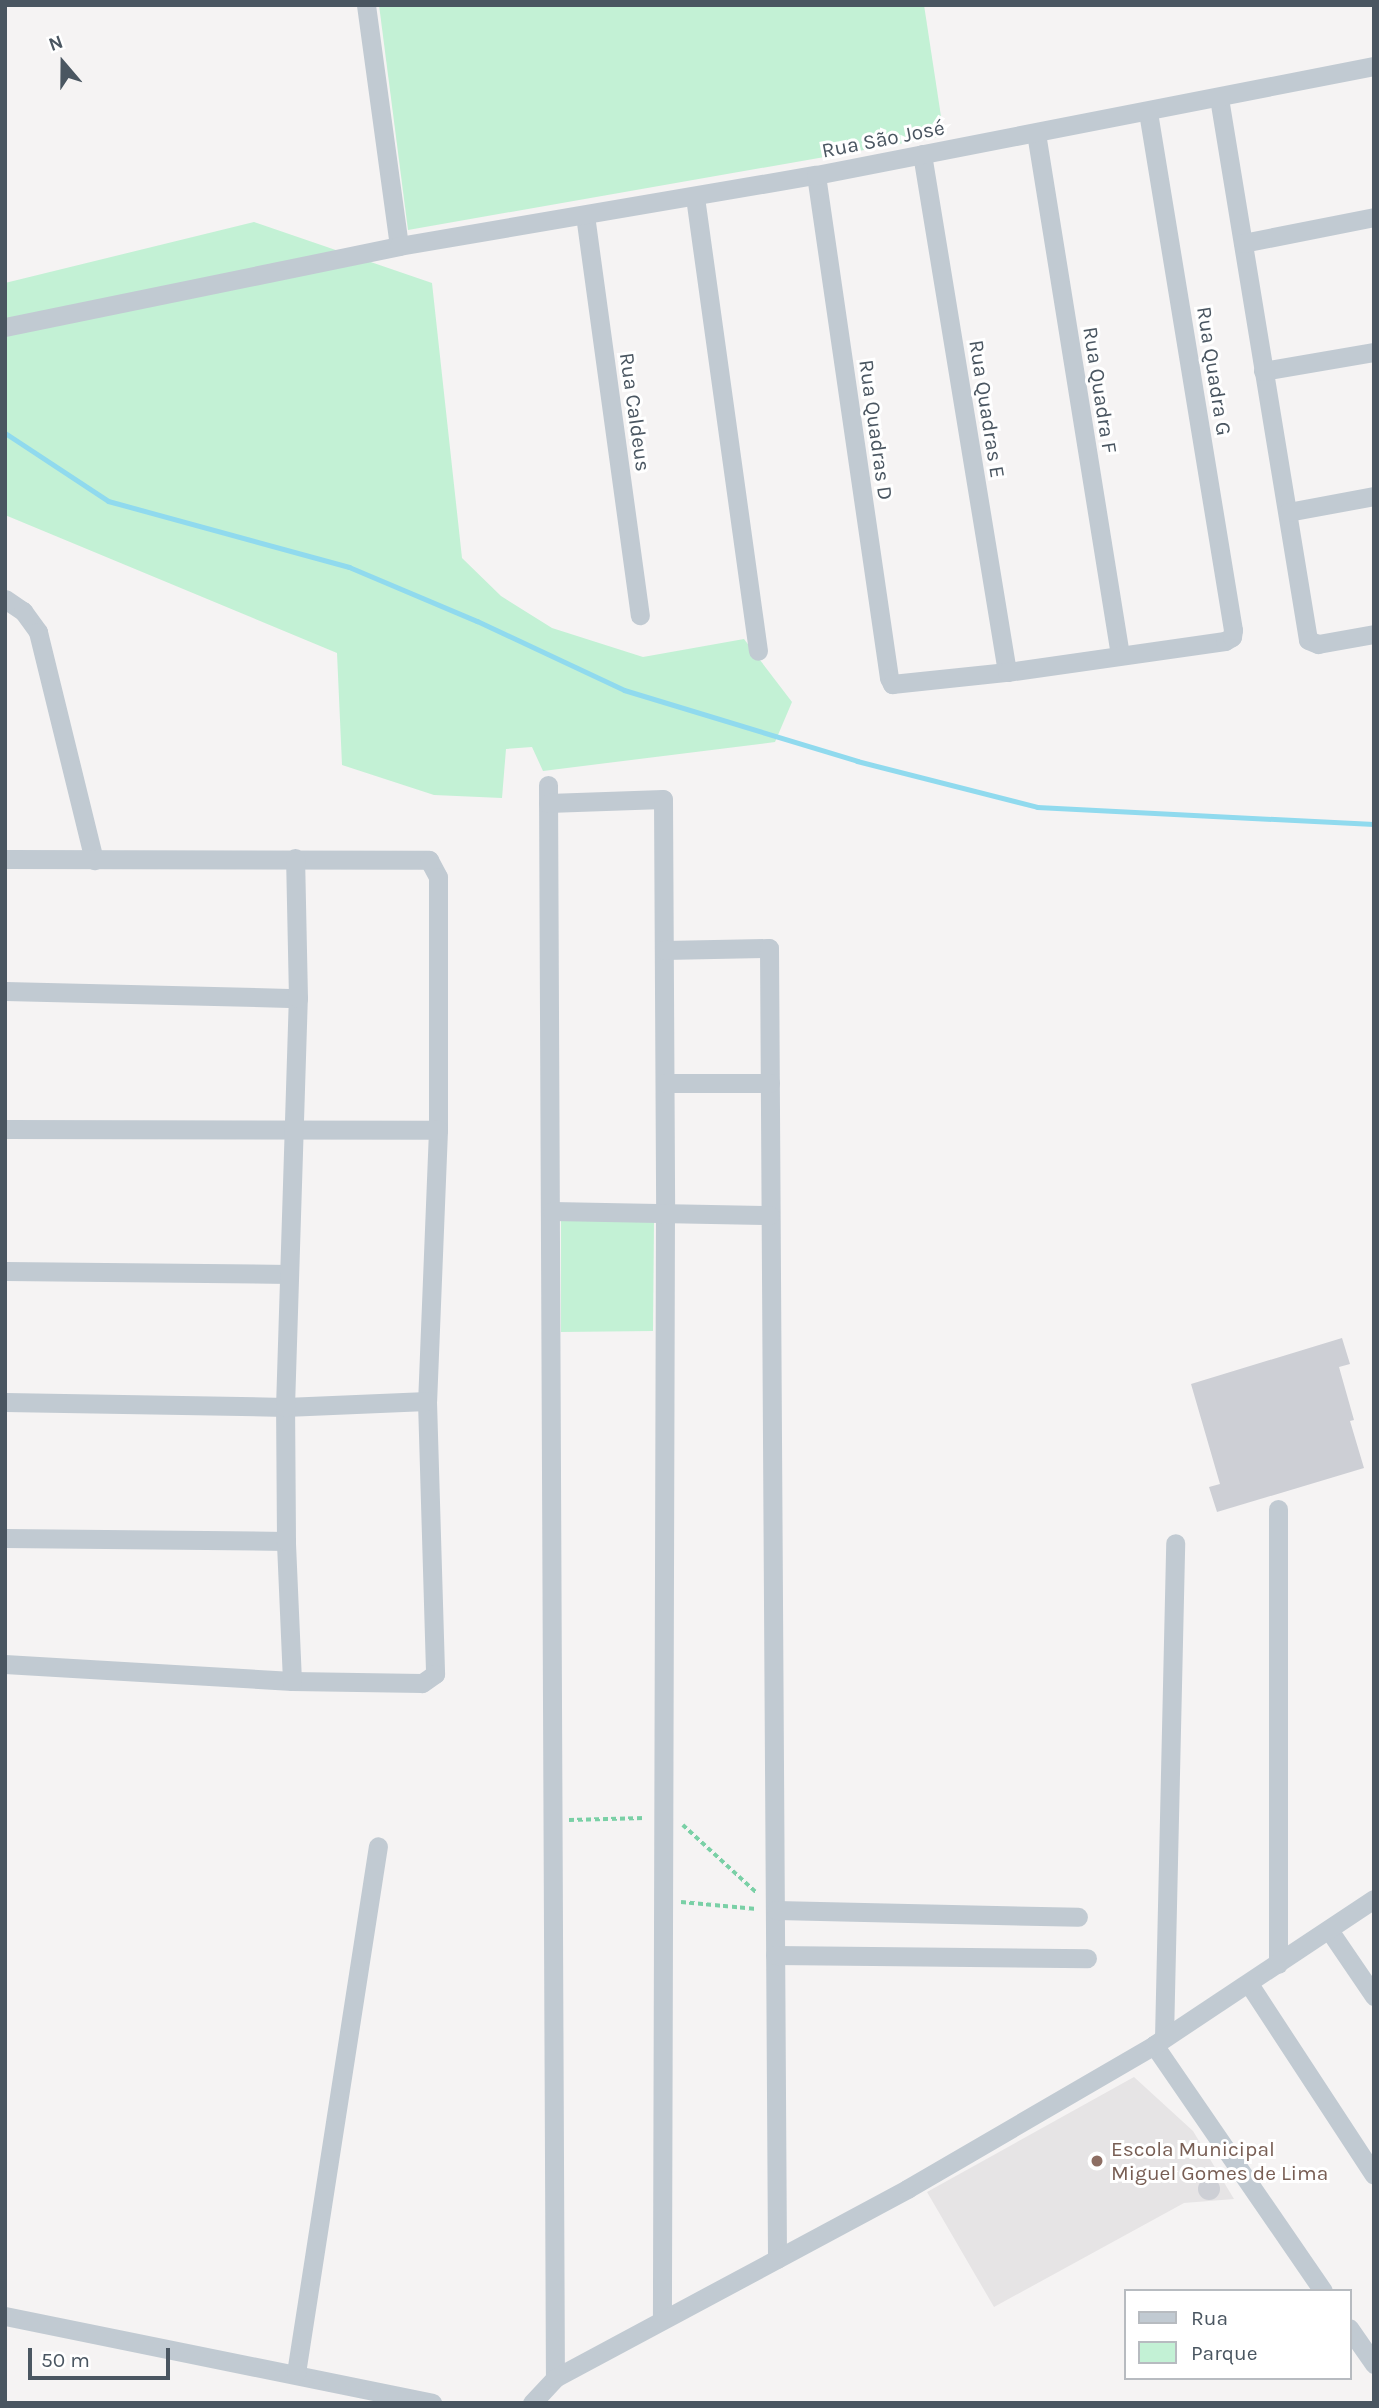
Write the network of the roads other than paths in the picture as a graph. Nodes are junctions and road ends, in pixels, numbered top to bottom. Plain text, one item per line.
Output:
1 (366, 5) edge
2 (1374, 66) edge
3 (1219, 97) junction
4 (1148, 112) junction
5 (1036, 133) junction
6 (922, 154) junction
7 (816, 175) junction
8 (695, 197) junction
9 (585, 215) junction
10 (1374, 217) edge
11 (1242, 243) junction
12 (399, 246) junction
13 (5, 327) edge
14 (1374, 352) edge
15 (1263, 372) junction
16 (1374, 496) edge
17 (1288, 512) junction
18 (5, 599) edge
19 (640, 615) dead end
20 (1374, 634) edge
21 (758, 651) dead end
22 (1120, 655) junction
23 (1007, 672) junction
24 (295, 858) junction
25 (5, 859) edge
26 (94, 860) junction
27 (664, 950) junction
28 (5, 991) edge
29 (298, 998) junction
30 (664, 1083) junction
31 (770, 1083) junction
32 (292, 1128) junction
33 (5, 1129) edge
34 (438, 1130) junction
35 (552, 1211) junction
36 (665, 1213) junction
37 (771, 1215) junction
38 (5, 1271) edge
39 (289, 1274) junction
40 (427, 1401) junction
41 (5, 1402) edge
42 (285, 1407) junction
43 (1278, 1509) dead end
44 (5, 1538) edge
45 (286, 1541) junction
46 (1175, 1543) dead end
47 (5, 1664) edge
48 (292, 1681) junction
49 (378, 1846) dead end
50 (1374, 1899) edge
51 (776, 1910) junction
52 (1078, 1917) dead end
53 (1329, 1930) junction
54 (775, 1955) junction
55 (1087, 1958) dead end
56 (1278, 1964) junction
57 (1249, 1984) junction
58 (1374, 1996) edge
59 (1159, 2042) junction
60 (1374, 2175) edge
61 (777, 2259) junction
62 (1323, 2289) edge
63 (5, 2316) edge
64 (662, 2318) junction
65 (1351, 2331) edge
66 (1374, 2364) edge
67 (296, 2373) junction
68 (555, 2378) junction
69 (432, 2403) edge
70 (532, 2403) edge

1 - 12 street
2 - 3 street, Rua São José
3 - 4 street, Rua São José
3 - 11 street
4 - 5 street, Rua São José
4 - 22 street, Rua Quadra G
5 - 6 street, Rua São José
5 - 22 street, Rua Quadra F
6 - 7 street, Rua São José
6 - 23 street, Rua Quadras E
7 - 8 street, Rua São José
7 - 23 street, Rua Quadras D
8 - 9 street, Rua São José
8 - 21 street
9 - 12 street, Rua São José
9 - 19 street, Rua Caldeus
10 - 11 street
11 - 15 street
12 - 13 street, Rua São José
14 - 15 street
15 - 17 street
16 - 17 street
17 - 20 street
18 - 26 street
22 - 23 street
24 - 26 street
24 - 29 street
24 - 34 street
25 - 26 street
27 - 30 street
27 - 31 street
27 - 35 street
28 - 29 street
29 - 32 street
30 - 31 street
30 - 36 street
31 - 37 street
32 - 33 street
32 - 34 street
32 - 39 street
34 - 40 street
35 - 36 street
35 - 68 street
36 - 37 street
36 - 64 street
37 - 51 street
38 - 39 street
39 - 42 street
40 - 42 street
40 - 48 street
41 - 42 street
42 - 45 street
43 - 56 street
44 - 45 street
45 - 48 street
46 - 59 street
47 - 48 street
49 - 67 street
50 - 53 street
51 - 52 street
51 - 54 street
53 - 56 street
53 - 58 street
54 - 55 street
54 - 61 street
56 - 57 street
57 - 59 street
57 - 60 street
59 - 61 street
59 - 62 street
61 - 64 street
63 - 67 street
64 - 68 street
65 - 66 street
67 - 69 street
68 - 70 street

